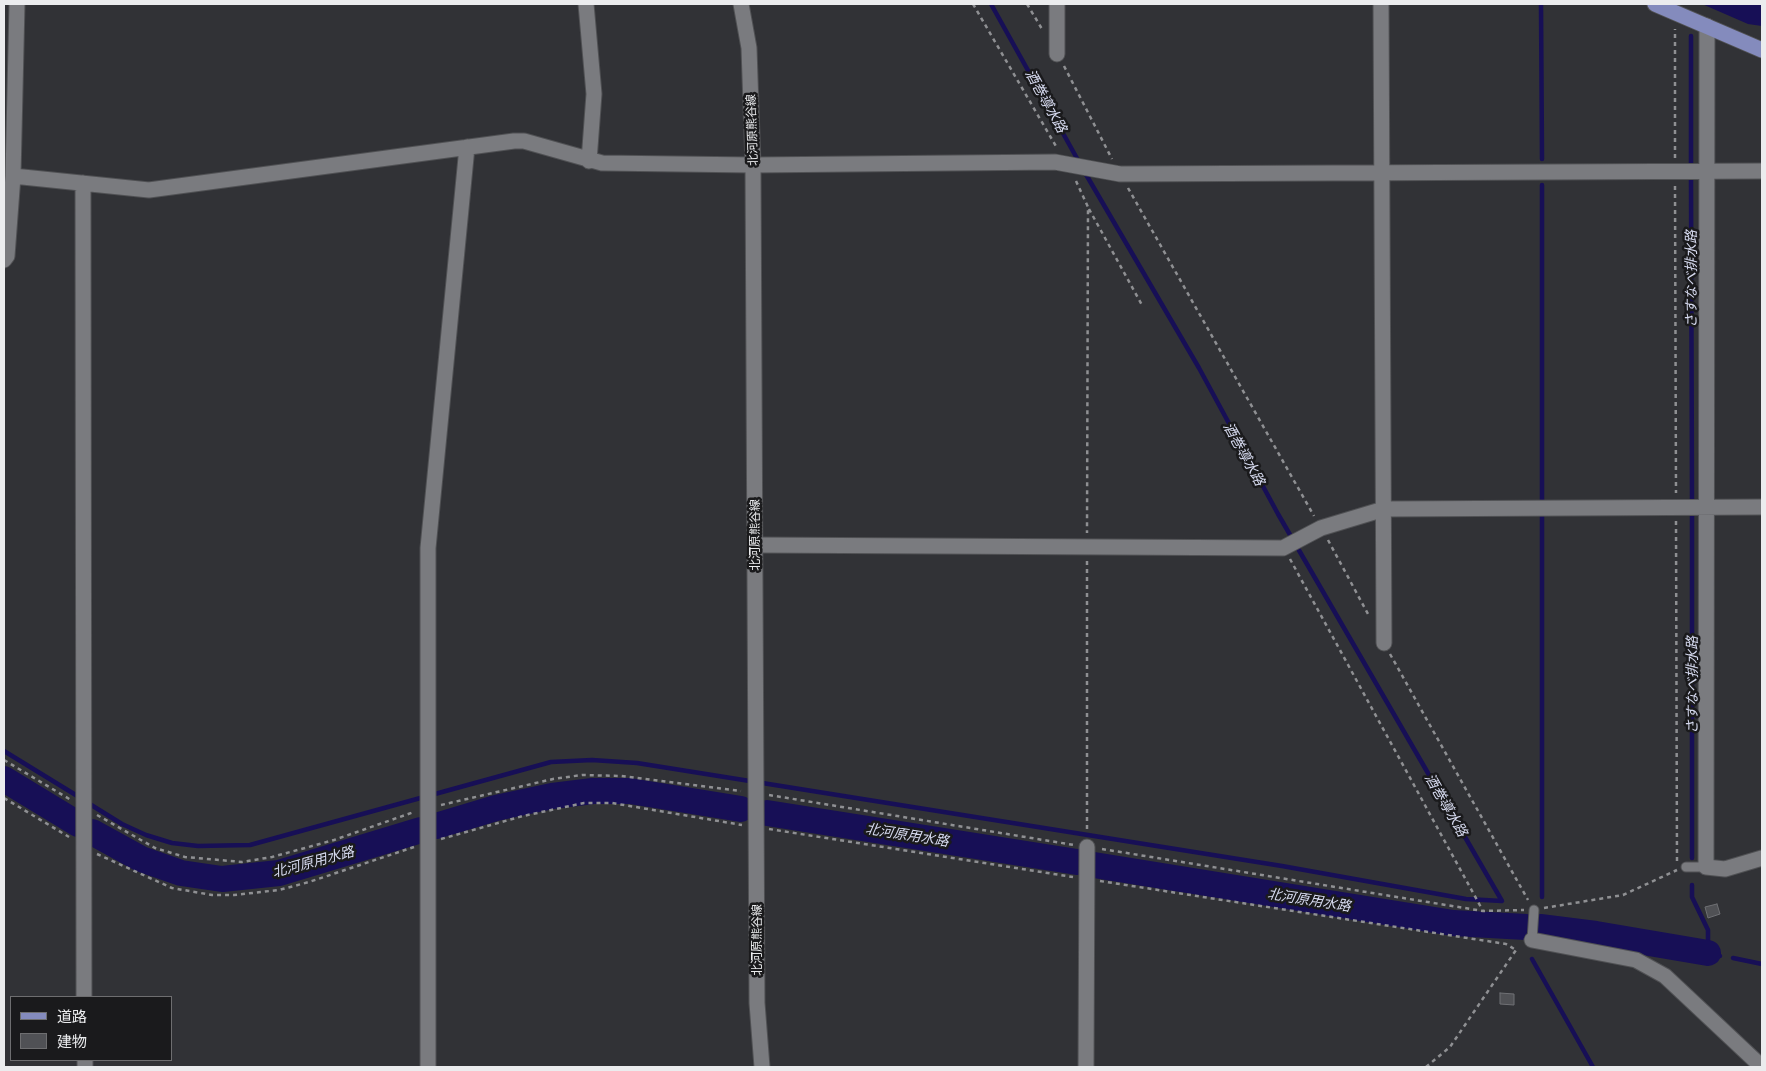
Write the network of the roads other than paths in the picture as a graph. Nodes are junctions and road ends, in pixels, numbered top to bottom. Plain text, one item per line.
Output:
1 (17, 4) edge
2 (586, 4) edge
3 (741, 4) edge
4 (1058, 4) edge
5 (1381, 4) edge
6 (1655, 4) edge
7 (1707, 26) junction
8 (1762, 50) edge
9 (1057, 54) road end
10 (467, 148) junction
11 (589, 161) junction
12 (753, 165) junction
13 (1762, 171) edge
14 (1383, 172) junction
15 (1706, 172) junction
16 (13, 176) junction
17 (83, 183) junction
18 (4, 260) edge
19 (1707, 507) junction
20 (1762, 507) edge
21 (1384, 509) junction
22 (755, 545) junction
23 (1384, 643) road end
24 (1087, 847) road end
25 (1762, 858) edge
26 (1706, 867) junction
27 (1681, 868) road end
28 (1534, 910) road end
29 (1532, 940) joint
30 (84, 996) edge
31 (428, 1067) edge
32 (762, 1067) edge
33 (1086, 1067) edge
34 (1762, 1067) edge

1 - 16 street
2 - 11 street
3 - 12 street, 北河原熊谷線
4 - 9 street
5 - 14 street
6 - 7 main road
7 - 8 main road
7 - 15 street
10 - 11 street
10 - 17 street
10 - 31 street
11 - 12 street
12 - 14 street
12 - 22 street, 北河原熊谷線
13 - 15 street
14 - 15 street
14 - 21 street
15 - 19 street
16 - 17 street
16 - 18 street
17 - 30 street
19 - 20 street
19 - 21 street
19 - 26 street
21 - 22 street
21 - 23 street
22 - 32 street, 北河原熊谷線
24 - 33 street
25 - 26 street
26 - 27 lane
28 - 29 lane
29 - 34 street

